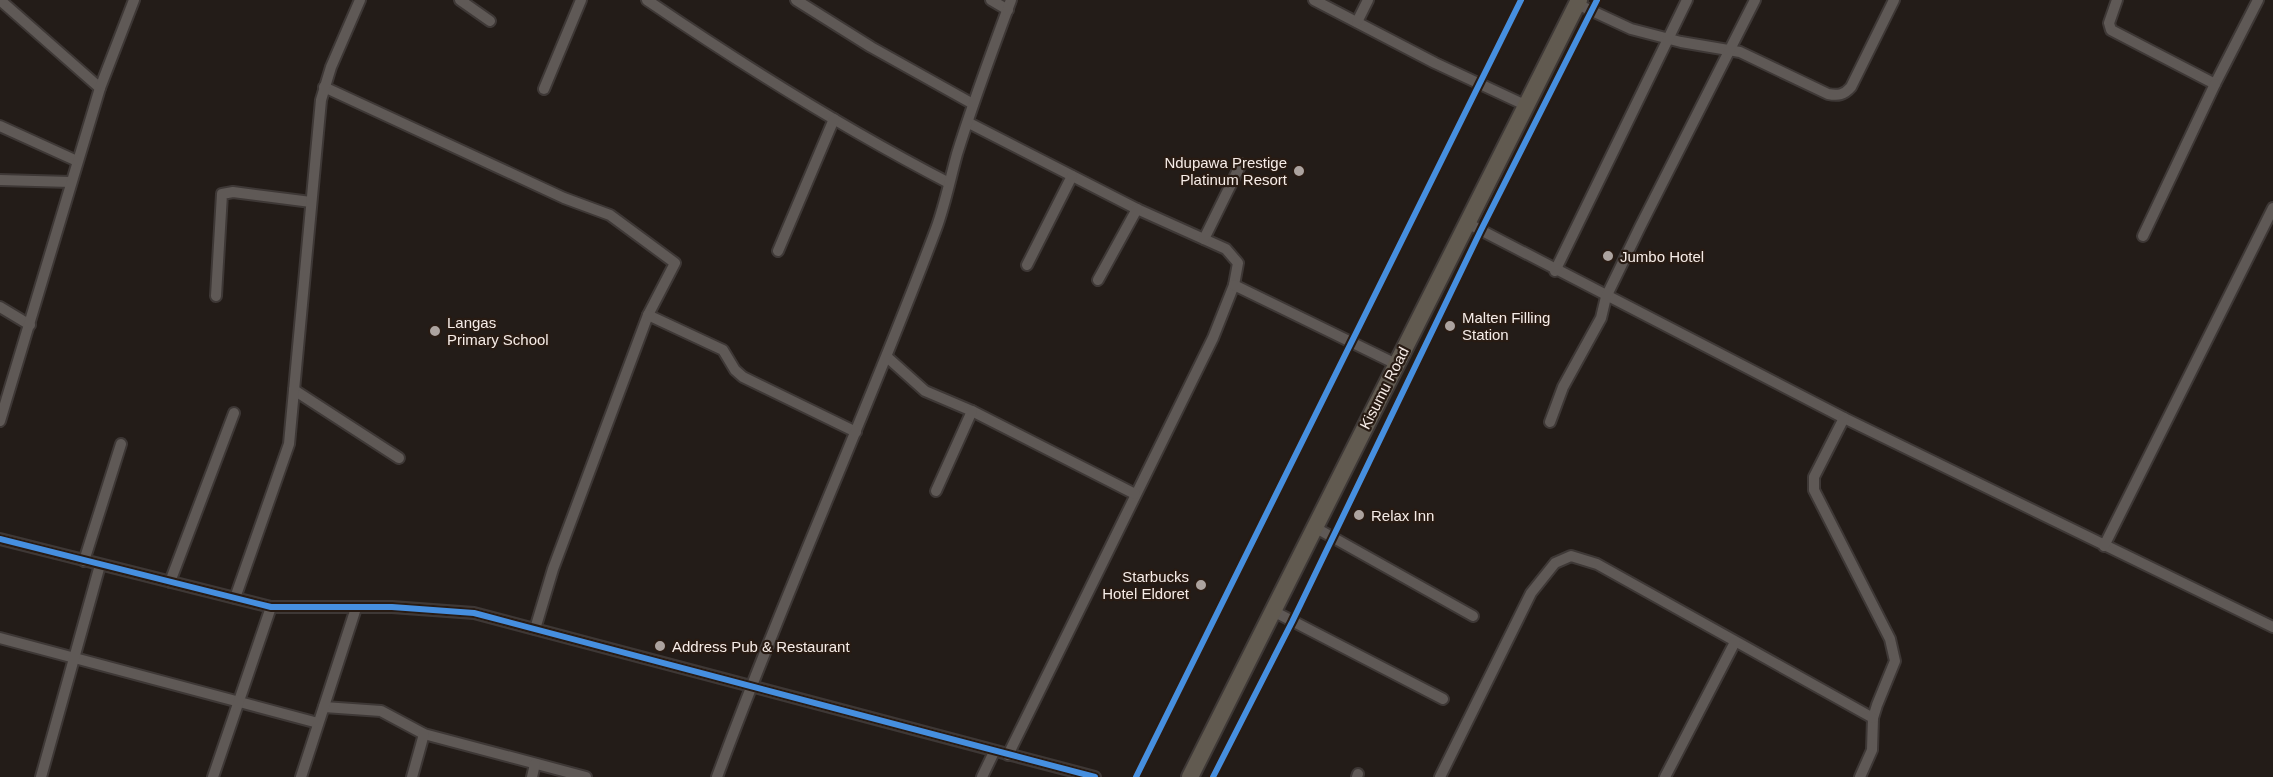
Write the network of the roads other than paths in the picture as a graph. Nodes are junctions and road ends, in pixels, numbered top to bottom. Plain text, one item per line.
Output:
1 (0, 0) edge
2 (134, 0) edge
3 (360, 0) edge
4 (459, 0) edge
5 (581, 0) edge
6 (647, 0) edge
7 (796, 0) edge
8 (991, 0) edge
9 (1314, 0) edge
10 (1368, 0) edge
11 (1688, 0) edge
12 (1755, 0) edge
13 (1894, 0) edge
14 (2117, 0) edge
15 (2258, 0) edge
16 (1578, 2) edge
17 (1010, 5) edge
18 (490, 21) dead end
19 (1357, 22) junction
20 (1668, 39) junction
21 (1729, 49) junction
22 (2215, 84) junction
23 (324, 87) junction
24 (100, 88) junction
25 (544, 89) dead end
26 (973, 104) junction
27 (1525, 105) junction
28 (834, 119) junction
29 (969, 123) junction
30 (0, 126) edge
31 (77, 161) junction
32 (1241, 165) dead end
33 (1072, 176) junction
34 (0, 180) edge
35 (71, 182) junction
36 (949, 183) junction
37 (311, 202) junction
38 (2273, 208) edge
39 (1137, 209) junction
40 (1467, 223) junction
41 (2143, 236) dead end
42 (1204, 239) junction
43 (778, 251) dead end
44 (1027, 265) dead end
45 (1555, 271) junction
46 (1098, 280) dead end
47 (1234, 285) junction
48 (216, 296) dead end
49 (1606, 297) junction
50 (0, 307) edge
51 (648, 315) junction
52 (30, 325) junction
53 (887, 357) junction
54 (1396, 364) junction
55 (294, 390) junction
56 (972, 411) junction
57 (234, 413) dead end
58 (1844, 418) junction
59 (0, 421) edge
60 (1550, 422) dead end
61 (856, 432) junction
62 (121, 444) dead end
63 (399, 458) dead end
64 (936, 491) dead end
65 (1135, 494) junction
66 (1316, 528) junction
67 (0, 540) edge
68 (2104, 546) junction
69 (84, 561) junction
70 (100, 565) junction
71 (170, 582) junction
72 (235, 598) junction
73 (271, 607) junction
74 (356, 608) junction
75 (1273, 611) junction
76 (1473, 616) dead end
77 (2273, 627) edge
78 (535, 629) junction
79 (0, 638) edge
80 (1735, 642) junction
81 (75, 657) junction
82 (753, 688) junction
83 (1443, 699) dead end
84 (239, 700) junction
85 (324, 707) junction
86 (1873, 718) junction
87 (318, 723) junction
88 (424, 734) junction
89 (994, 752) junction
90 (1008, 755) junction
91 (535, 764) junction
92 (41, 777) edge
93 (213, 777) edge
94 (301, 777) edge
95 (412, 777) edge
96 (532, 777) edge
97 (586, 777) edge
98 (717, 777) edge
99 (982, 777) edge
100 (1095, 777) edge
101 (1191, 777) edge
102 (1440, 777) edge
103 (1665, 777) edge
104 (1860, 777) edge

1 - 24 street
2 - 24 street
3 - 23 street
4 - 18 street
5 - 25 street
6 - 28 street
7 - 26 street
8 - 17 street
9 - 19 street
10 - 19 street
11 - 20 street
12 - 21 street
13 - 21 street
14 - 22 street
15 - 22 street
16 - 20 street
16 - 27 highway, Kisumu Road
17 - 26 street
19 - 27 street
20 - 21 street
20 - 45 street
21 - 49 street
22 - 41 street
23 - 37 street
23 - 51 street
24 - 31 street
26 - 29 street
27 - 40 highway, Kisumu Road
28 - 36 street
28 - 43 street
29 - 33 street
29 - 36 street
30 - 31 street
31 - 35 street
32 - 42 street
33 - 39 street
33 - 44 street
34 - 35 street
35 - 52 street
36 - 53 street
37 - 48 street
37 - 55 street
38 - 68 street
39 - 42 street
39 - 46 street
40 - 45 street
40 - 54 highway, Kisumu Road
42 - 47 street
45 - 49 street
47 - 54 street
47 - 65 street
49 - 58 street
49 - 60 street
50 - 52 street
51 - 61 street
51 - 78 street
52 - 59 street
53 - 56 street
53 - 61 street
54 - 66 highway, Kisumu Road
55 - 63 street
55 - 72 street
56 - 64 street
56 - 65 street
57 - 71 street
58 - 68 street
58 - 86 street
61 - 82 street
62 - 69 street
65 - 90 street
66 - 75 highway, Kisumu Road
66 - 76 street
67 - 69 street
68 - 77 street
69 - 70 street
70 - 71 street
70 - 81 street
71 - 72 street
72 - 73 street
73 - 74 street
73 - 84 street
74 - 78 street
74 - 85 street
75 - 83 street
75 - 101 highway, Kisumu Road
78 - 82 street
79 - 81 street
80 - 86 street
80 - 102 street
80 - 103 street
81 - 84 street
81 - 92 street
82 - 89 street
82 - 98 street
84 - 87 street
84 - 93 street
85 - 87 street
85 - 88 street
86 - 104 street
87 - 94 street
88 - 91 street
88 - 95 street
89 - 90 street
89 - 99 street
90 - 100 street
91 - 96 street
91 - 97 street

